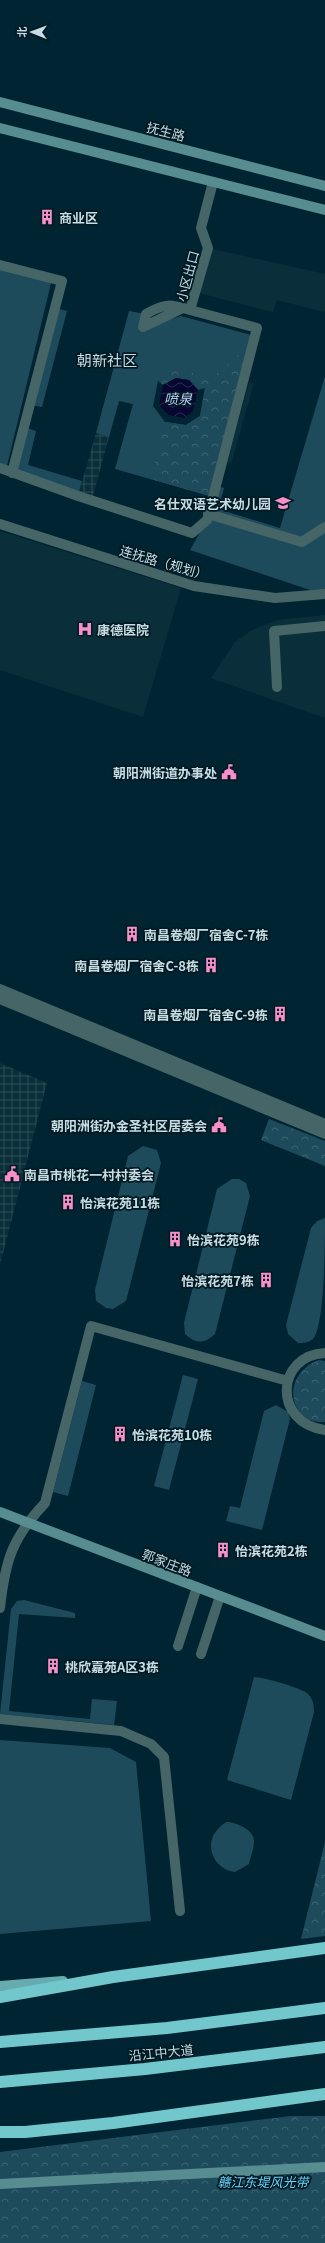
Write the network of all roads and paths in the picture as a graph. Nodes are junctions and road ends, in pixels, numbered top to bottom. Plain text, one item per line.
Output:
1 (0, 102) edge
2 (0, 128) edge
3 (213, 182) junction
4 (325, 186) edge
5 (325, 210) edge
6 (0, 265) edge
7 (0, 468) edge
8 (12, 472) junction
9 (208, 514) junction
10 (0, 524) edge
11 (325, 527) edge
12 (325, 594) edge
13 (325, 626) edge
14 (277, 687) dead end
15 (0, 990) edge
16 (0, 999) edge
17 (325, 1124) edge
18 (325, 1134) edge
19 (325, 1353) edge
20 (288, 1381) junction
21 (325, 1430) edge
22 (0, 1512) edge
23 (26, 1523) junction
24 (197, 1587) junction
25 (220, 1596) junction
26 (0, 1608) edge
27 (325, 1636) edge
28 (178, 1646) dead end
29 (201, 1654) dead end
30 (0, 1719) edge
31 (180, 1911) dead end
32 (325, 1948) edge
33 (112, 1977) junction
34 (0, 1986) edge
35 (0, 1997) edge
36 (325, 2008) edge
37 (0, 2042) edge
38 (325, 2047) edge
39 (0, 2082) edge
40 (325, 2094) edge
41 (0, 2132) edge
42 (325, 2167) edge
43 (0, 2184) edge

1 - 4 street, 抚生路
2 - 3 street
3 - 5 street
3 - 9 street, 小区出口
6 - 8 street
7 - 8 street
8 - 9 street
9 - 11 street
10 - 12 street, 连抚路（规划）
13 - 14 street
15 - 17 street
16 - 18 street
19 - 20 street
20 - 21 street
20 - 23 street
22 - 23 street, 郭家庄路
23 - 24 street, 郭家庄路
23 - 26 street
24 - 25 street, 郭家庄路
24 - 28 street
25 - 27 street, 郭家庄路
25 - 29 street
30 - 31 street
32 - 33 highway
33 - 34 main road
33 - 35 highway
36 - 37 highway, 沿江中大道
38 - 39 highway, 沿江中大道
40 - 41 highway
42 - 43 street

